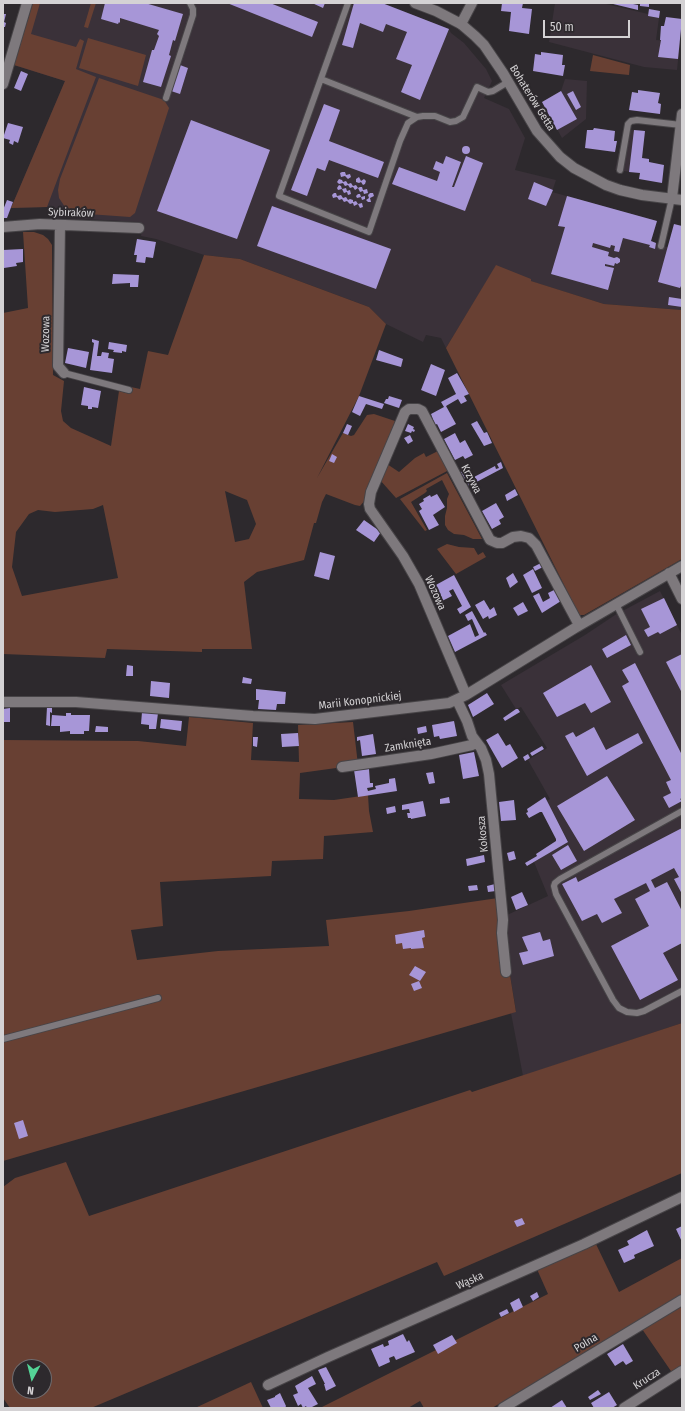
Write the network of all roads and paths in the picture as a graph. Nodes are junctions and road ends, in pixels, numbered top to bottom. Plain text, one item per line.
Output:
1 (27, 3) edge
2 (190, 3) edge
3 (348, 3) edge
4 (415, 3) edge
5 (472, 3) edge
6 (461, 24) junction
7 (321, 79) junction
8 (508, 82) junction
9 (3, 84) edge
10 (166, 98) dead end
11 (682, 114) edge
12 (417, 117) junction
13 (681, 125) junction
14 (620, 170) dead end
15 (677, 199) edge
16 (60, 225) junction
17 (3, 227) edge
18 (139, 228) dead end
19 (661, 246) dead end
20 (64, 373) joint
21 (129, 390) dead end
22 (370, 509) joint
23 (682, 566) edge
24 (669, 573) junction
25 (682, 599) edge
26 (616, 604) junction
27 (579, 625) junction
28 (640, 652) dead end
29 (461, 698) junction
30 (3, 702) edge
31 (476, 742) junction
32 (342, 767) dead end
33 (682, 811) edge
34 (506, 972) dead end
35 (682, 991) edge
36 (158, 998) dead end
37 (3, 1039) edge
38 (682, 1197) edge
39 (682, 1300) edge
40 (682, 1371) edge
41 (268, 1386) dead end
42 (503, 1408) edge
43 (624, 1408) edge

1 - 9 street
2 - 10 lane
3 - 7 lane
4 - 6 street, Bohaterów Getta
5 - 6 street
6 - 8 street, Bohaterów Getta
7 - 12 lane
7 - 12 lane
8 - 12 lane
8 - 15 street, Bohaterów Getta
11 - 13 street
13 - 14 lane
13 - 15 street
15 - 19 lane
16 - 17 street, Sybiraków
16 - 18 street, Sybiraków
16 - 20 street, Wozowa
20 - 21 lane, Wozowa
22 - 27 street, Krzywa
22 - 29 street, Wozowa
23 - 24 street, Marii Konopnickiej
24 - 25 street
24 - 26 street, Marii Konopnickiej
26 - 27 street, Marii Konopnickiej
26 - 28 lane
27 - 29 street, Marii Konopnickiej
29 - 30 street, Marii Konopnickiej
29 - 31 street, Kokosza
31 - 32 street, Zamknięta
31 - 34 street, Kokosza
33 - 35 lane
36 - 37 lane
38 - 41 street, Wąska
39 - 42 street, Polna
40 - 43 street, Krucza

